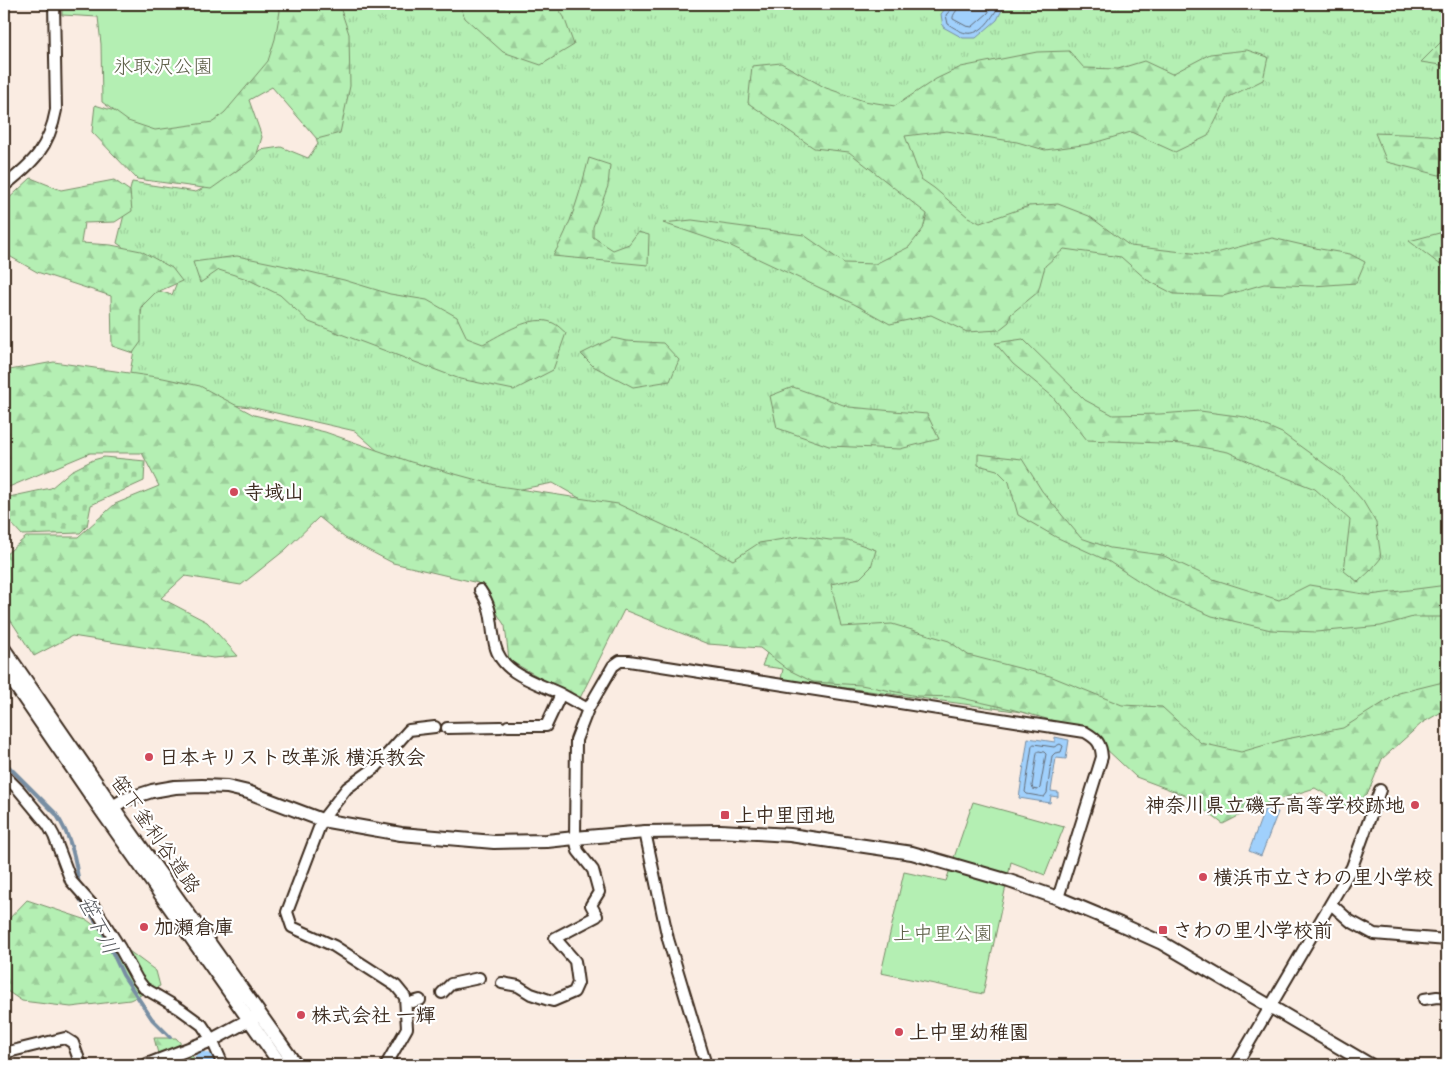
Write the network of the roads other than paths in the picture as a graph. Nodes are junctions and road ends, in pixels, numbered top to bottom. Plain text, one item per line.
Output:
1 (54, 4) edge
2 (4, 186) edge
3 (480, 590) dead end
4 (4, 649) edge
5 (4, 669) edge
6 (561, 694) junction
7 (588, 710) junction
8 (436, 727) dead end
9 (447, 728) dead end
10 (4, 775) edge
11 (1380, 790) dead end
12 (108, 810) junction
13 (322, 820) junction
14 (645, 832) junction
15 (574, 838) junction
16 (1058, 898) junction
17 (1331, 904) junction
18 (1447, 940) edge
19 (479, 978) dead end
20 (502, 983) dead end
21 (442, 994) dead end
22 (1447, 998) edge
23 (1424, 999) dead end
24 (1271, 1007) junction
25 (255, 1017) junction
26 (212, 1040) junction
27 (4, 1053) edge
28 (81, 1065) edge
29 (147, 1065) edge
30 (223, 1065) edge
31 (281, 1065) edge
32 (296, 1065) edge
33 (386, 1065) edge
34 (706, 1065) edge
35 (1236, 1065) edge
36 (1370, 1065) edge

1 - 2 street
3 - 6 street
4 - 12 street, 笹下釜利谷道路
5 - 12 street, 笹下釜利谷道路
6 - 7 street
6 - 9 street
7 - 15 street
7 - 16 street
8 - 13 street
10 - 26 street
11 - 17 street
12 - 13 street
12 - 25 street, 笹下釜利谷道路
13 - 15 street
13 - 33 street
14 - 15 street
14 - 16 street
14 - 34 street
15 - 20 street
16 - 24 street
17 - 18 street
17 - 24 street
19 - 21 street
22 - 23 street
24 - 35 street
24 - 36 street
25 - 26 street
25 - 31 street, 笹下釜利谷道路
25 - 32 street, 笹下釜利谷道路
26 - 29 street
26 - 30 street
27 - 28 street

